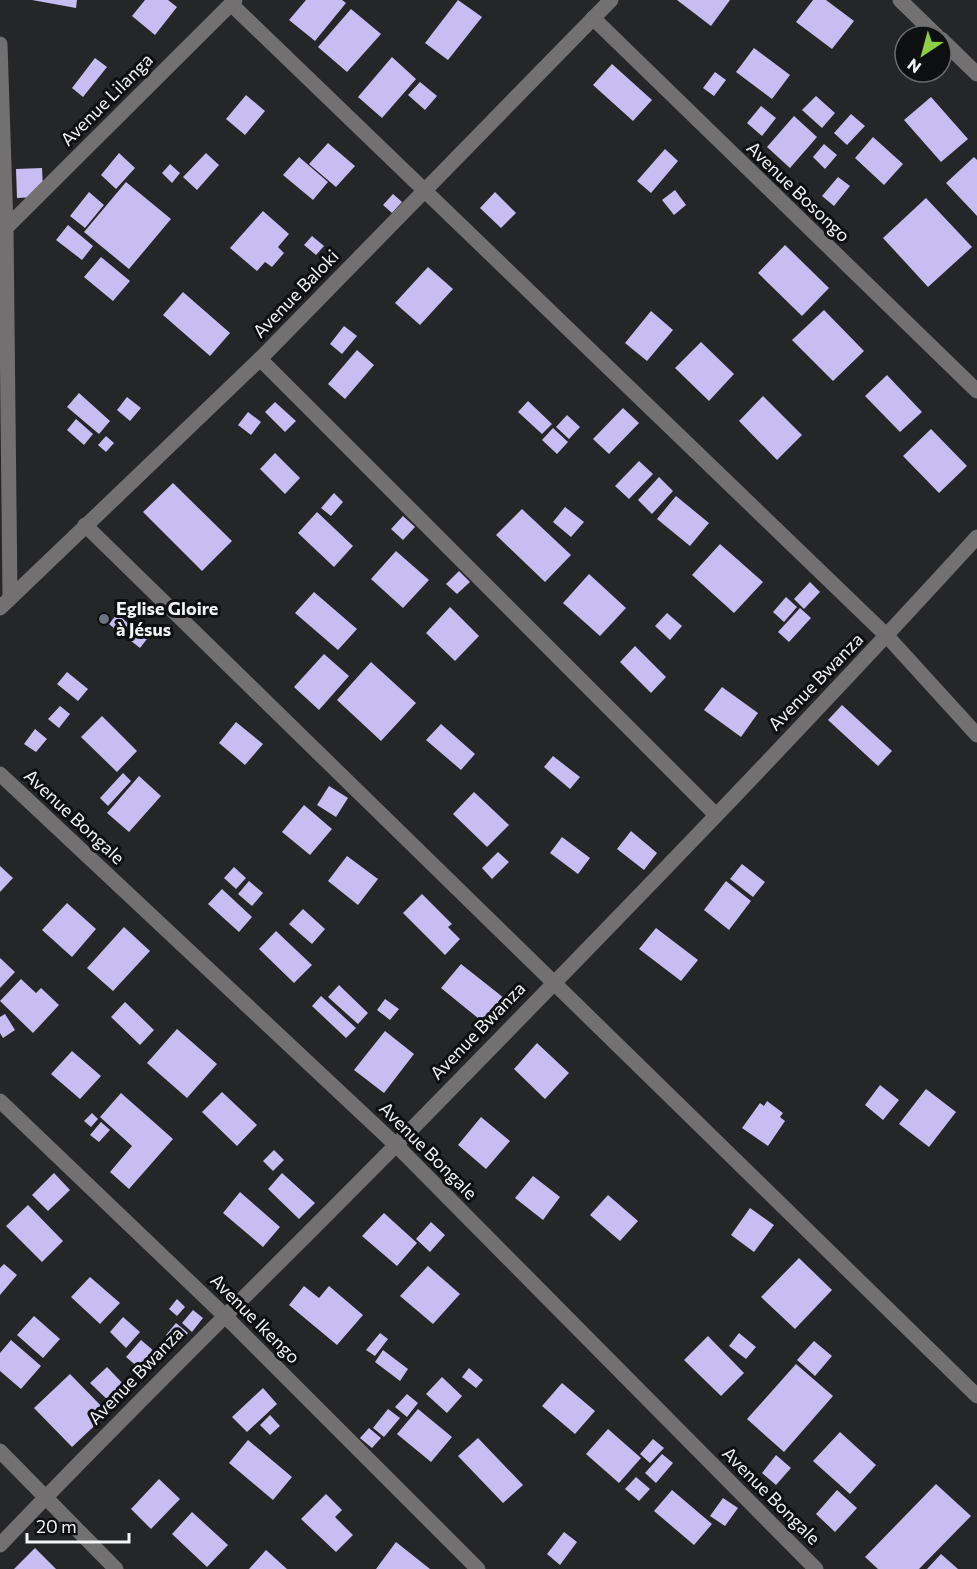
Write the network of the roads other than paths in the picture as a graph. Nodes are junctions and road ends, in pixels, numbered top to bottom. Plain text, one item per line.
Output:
1 (611, 0) edge
2 (900, 0) edge
3 (233, 2) edge
4 (593, 18) junction
5 (925, 24) edge
6 (0, 44) edge
7 (953, 51) edge
8 (977, 74) edge
9 (424, 191) junction
10 (3, 228) edge
11 (260, 359) junction
12 (977, 391) edge
13 (85, 525) junction
14 (977, 537) edge
15 (5, 603) edge
16 (887, 636) junction
17 (977, 735) edge
18 (0, 774) edge
19 (716, 814) junction
20 (552, 983) junction
21 (0, 1101) edge
22 (396, 1145) junction
23 (224, 1315) junction
24 (977, 1396) edge
25 (0, 1451) edge
26 (46, 1497) junction
27 (0, 1545) edge
28 (116, 1569) edge
29 (478, 1569) edge
30 (816, 1569) edge

1 - 4 street, Avenue Baloki
2 - 5 street
3 - 9 street
3 - 10 street, Avenue Lilanga
4 - 9 street, Avenue Baloki
4 - 12 street, Avenue Bosongo
6 - 10 street
7 - 8 street
9 - 11 street, Avenue Baloki
9 - 16 street
10 - 15 street
11 - 13 street, Avenue Baloki
11 - 19 street
13 - 15 street, Avenue Baloki
13 - 20 street
14 - 16 street, Avenue Bwanza
16 - 17 street
16 - 19 street, Avenue Bwanza
18 - 22 street, Avenue Bongale
19 - 20 street, Avenue Bwanza
20 - 22 street, Avenue Bwanza
20 - 24 street
21 - 23 street, Avenue Ikengo
22 - 23 street, Avenue Bwanza
22 - 30 street, Avenue Bongale
23 - 26 street, Avenue Bwanza
23 - 29 street, Avenue Ikengo
25 - 26 street
26 - 27 street, Avenue Bwanza
26 - 28 street

